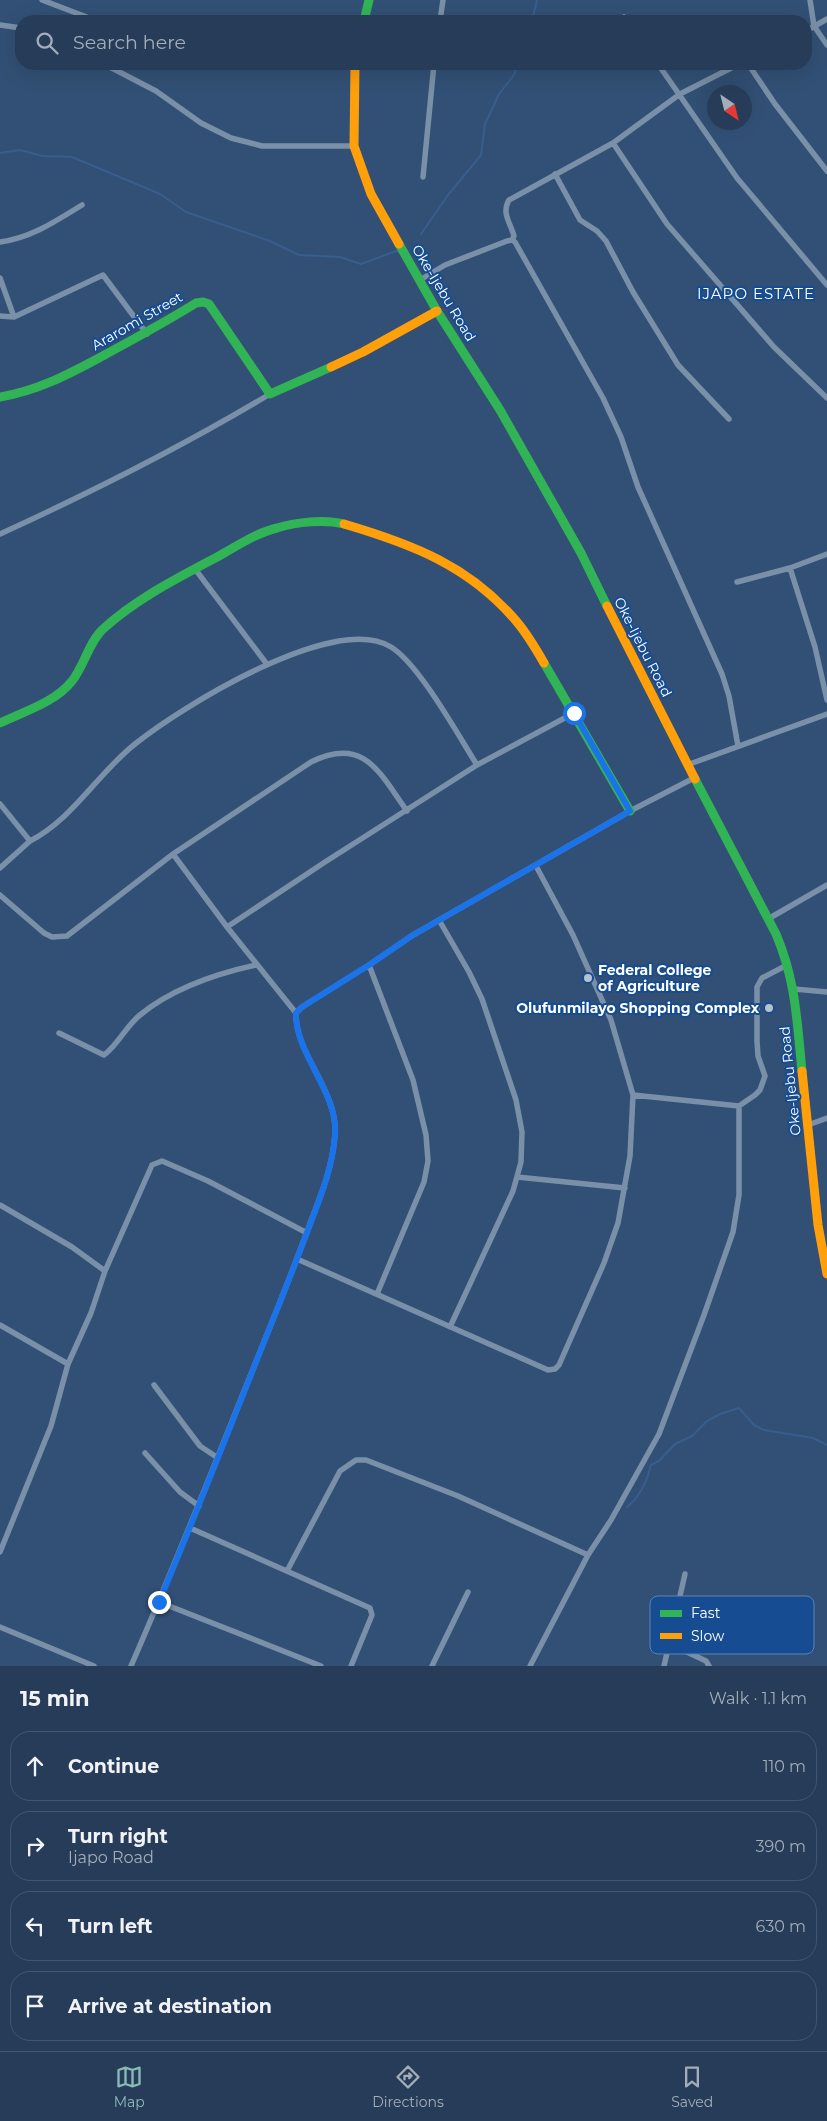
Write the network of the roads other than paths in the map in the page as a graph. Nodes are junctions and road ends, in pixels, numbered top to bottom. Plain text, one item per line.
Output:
1 (42, 0) edge
2 (369, 0) edge
3 (436, 0) edge
4 (810, 0) edge
5 (443, 1) edge
6 (81, 15) edge
7 (365, 15) edge
8 (441, 15) edge
9 (827, 19) edge
10 (0, 25) edge
11 (814, 26) junction
12 (15, 27) edge
13 (827, 45) edge
14 (116, 70) edge
15 (355, 70) edge
16 (433, 70) edge
17 (662, 70) edge
18 (727, 70) edge
19 (752, 70) edge
20 (680, 94) junction
21 (613, 143) junction
22 (354, 146) junction
23 (827, 171) edge
24 (555, 174) junction
25 (423, 177) dead end
26 (82, 205) dead end
27 (512, 240) junction
28 (0, 242) edge
29 (0, 278) edge
30 (420, 280) junction
31 (827, 285) edge
32 (437, 311) junction
33 (0, 316) edge
34 (14, 316) junction
35 (147, 334) junction
36 (270, 394) junction
37 (0, 397) edge
38 (827, 398) edge
39 (729, 419) dead end
40 (0, 534) edge
41 (827, 554) edge
42 (790, 568) junction
43 (196, 569) junction
44 (737, 582) dead end
45 (266, 663) junction
46 (827, 700) edge
47 (574, 713) junction
48 (827, 714) edge
49 (0, 722) edge
50 (738, 746) junction
51 (477, 765) junction
52 (687, 765) junction
53 (694, 778) junction
54 (0, 804) edge
55 (407, 811) junction
56 (630, 811) junction
57 (30, 841) junction
58 (174, 854) junction
59 (536, 866) junction
60 (0, 868) edge
61 (827, 885) edge
62 (0, 895) edge
63 (768, 919) junction
64 (439, 920) junction
65 (228, 927) junction
66 (787, 964) junction
67 (256, 965) junction
68 (369, 965) junction
69 (794, 988) junction
70 (827, 992) edge
71 (296, 1013) junction
72 (59, 1033) dead end
73 (633, 1095) junction
74 (739, 1106) junction
75 (827, 1118) edge
76 (808, 1124) junction
77 (517, 1177) junction
78 (625, 1188) junction
79 (0, 1205) edge
80 (307, 1233) junction
81 (824, 1245) edge
82 (297, 1259) junction
83 (106, 1271) junction
84 (827, 1274) edge
85 (378, 1294) junction
86 (0, 1325) edge
87 (450, 1327) junction
88 (68, 1364) junction
89 (154, 1385) dead end
90 (145, 1453) dead end
91 (218, 1458) junction
92 (199, 1506) junction
93 (190, 1528) junction
94 (0, 1552) edge
95 (588, 1555) junction
96 (287, 1571) junction
97 (685, 1574) dead end
98 (468, 1592) dead end
99 (680, 1596) edge
100 (159, 1602) junction
101 (0, 1627) edge
102 (691, 1654) edge
103 (90, 1665) edge
104 (131, 1666) edge
105 (321, 1666) edge
106 (351, 1666) edge
107 (432, 1666) edge
108 (530, 1666) edge
109 (709, 1666) edge

1 - 6 street
2 - 7 street
3 - 5 street
4 - 11 street
5 - 8 street
9 - 11 street
10 - 12 street
11 - 13 street
14 - 22 street
15 - 22 street, Oke-Ijebu Road
16 - 25 street
17 - 20 street
18 - 20 street
19 - 23 street
20 - 21 street
20 - 31 street
21 - 24 street
21 - 38 street
22 - 30 street, Oke-Ijebu Road
24 - 27 street
24 - 39 street
26 - 28 street
27 - 30 street
27 - 50 street
29 - 34 street
30 - 32 street, Oke-Ijebu Road
32 - 36 street
32 - 52 street, Oke-Ijebu Road
33 - 34 street
34 - 35 street
35 - 36 street, Araromi Street
35 - 37 street, Araromi Street
36 - 40 street
41 - 42 street
42 - 44 street
42 - 46 street
43 - 45 street
43 - 47 street
43 - 49 street
45 - 51 street
45 - 57 street
47 - 51 street
47 - 56 street
48 - 50 street
50 - 52 street
51 - 55 street
52 - 53 street, Oke-Ijebu Road
53 - 56 street
53 - 63 street, Oke-Ijebu Road
54 - 57 street
55 - 58 street
55 - 65 street
56 - 59 street
57 - 60 street
58 - 62 street
58 - 65 street
59 - 64 street
59 - 73 street
61 - 63 street
63 - 66 street, Oke-Ijebu Road
64 - 68 street
64 - 77 street
65 - 67 street
66 - 69 street, Oke-Ijebu Road
66 - 74 street
67 - 71 street
67 - 72 street
68 - 71 street
68 - 85 street
69 - 70 street
69 - 76 street, Oke-Ijebu Road
71 - 80 street
73 - 74 street
73 - 78 street
74 - 95 street
75 - 76 street
76 - 81 street, Oke-Ijebu Road
77 - 78 street
77 - 87 street
78 - 87 street
79 - 83 street
80 - 82 street
80 - 83 street
81 - 84 street, Oke-Ijebu Road
82 - 85 street
82 - 91 street
83 - 88 street
85 - 87 street
86 - 88 street
88 - 94 street
89 - 91 street
90 - 92 street
91 - 92 street
92 - 93 street
93 - 96 street
93 - 100 street
95 - 96 street
95 - 108 street
96 - 106 street
97 - 99 street
98 - 107 street
100 - 104 street
100 - 105 street
101 - 103 street
102 - 109 street

